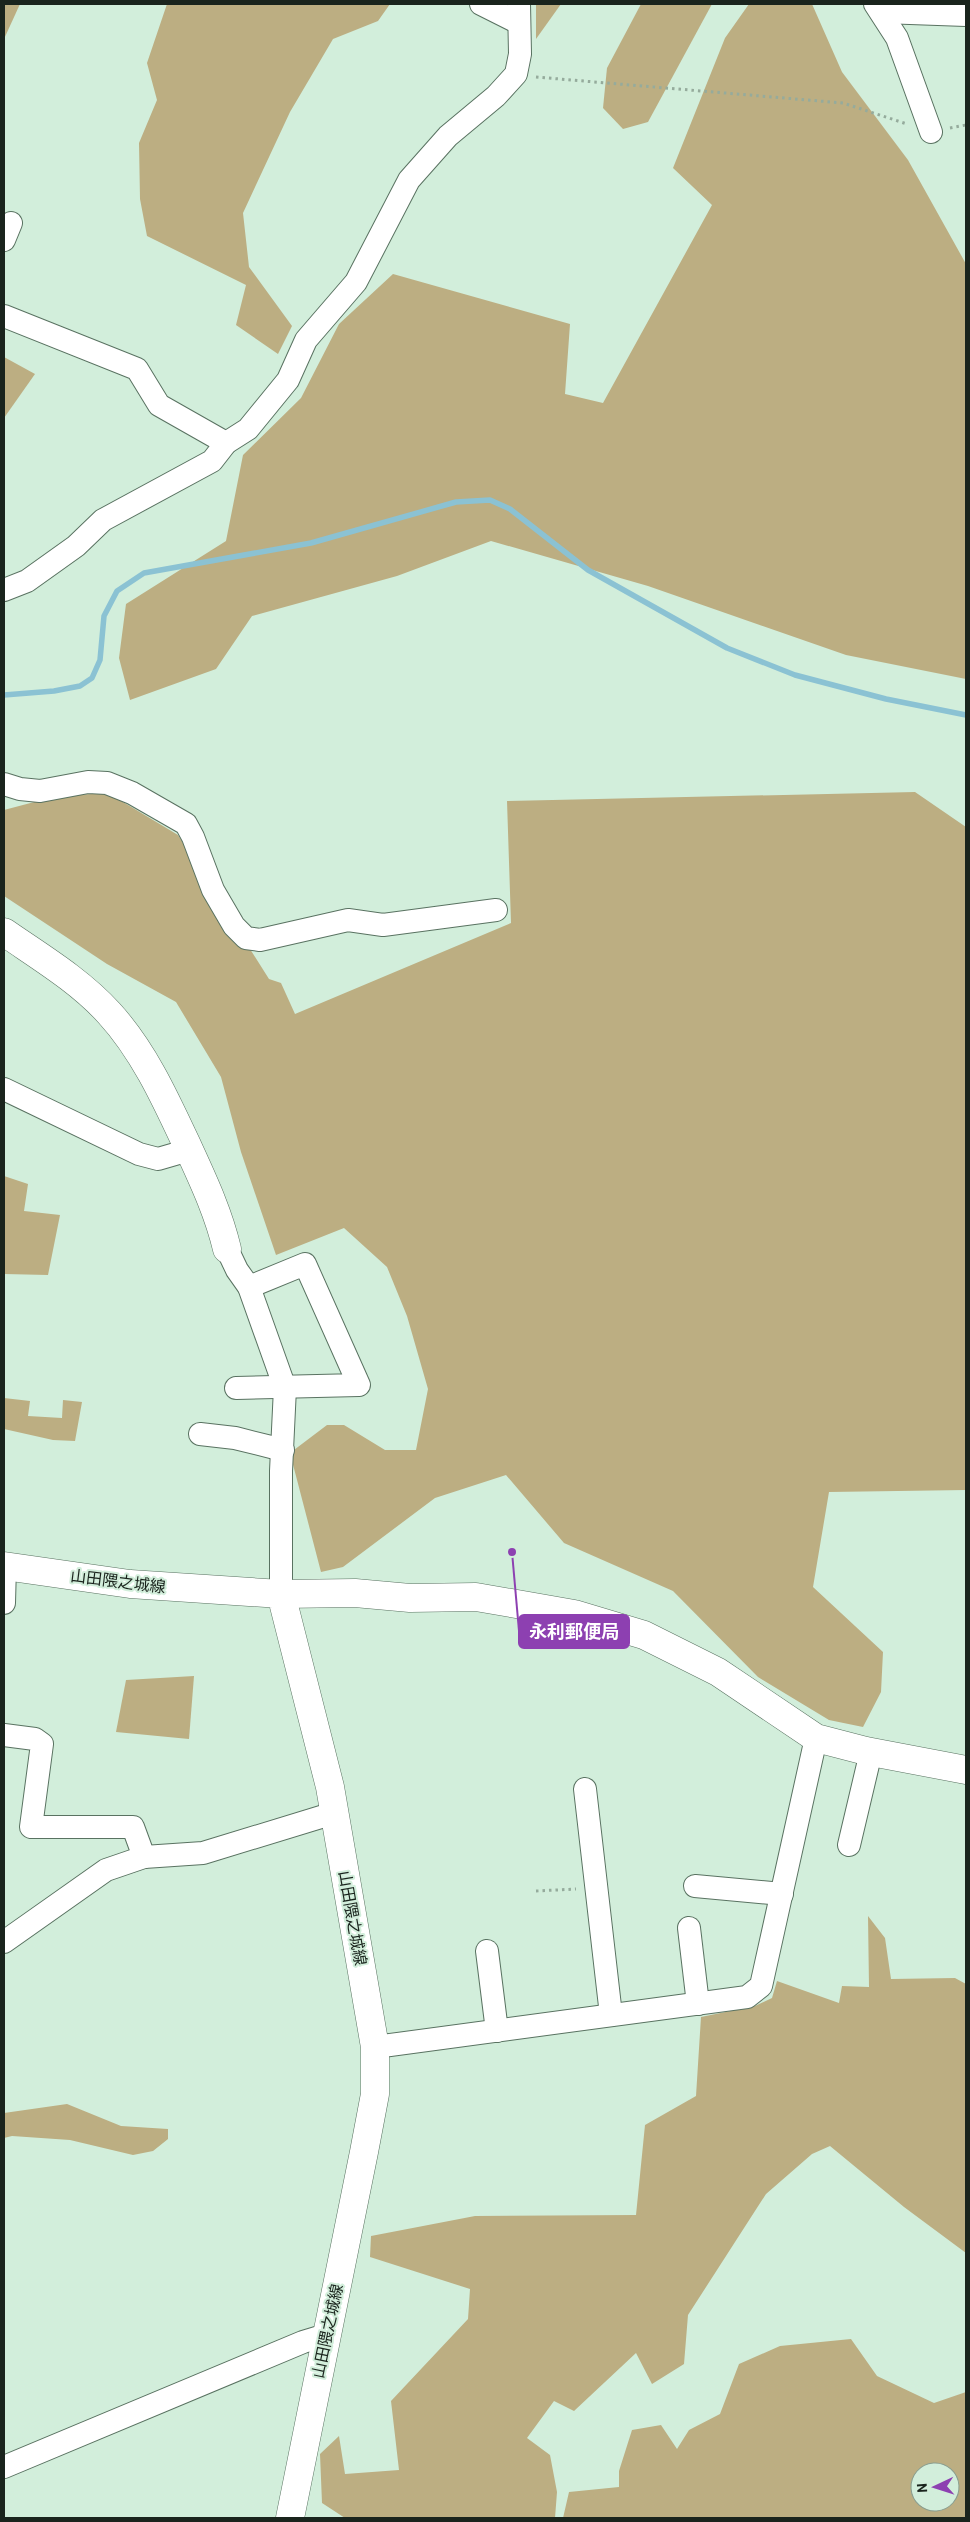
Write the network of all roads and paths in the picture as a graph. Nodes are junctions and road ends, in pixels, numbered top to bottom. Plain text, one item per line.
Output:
1 (481, 4) edge
2 (879, 8) edge
3 (519, 13) edge
4 (966, 15) edge
5 (516, 74) junction
6 (931, 132) joint
7 (4, 316) edge
8 (226, 443) junction
9 (4, 590) edge
10 (4, 784) edge
11 (496, 910) dead end
12 (4, 932) edge
13 (4, 1089) edge
14 (189, 1150) junction
15 (227, 1249) joint
16 (249, 1287) junction
17 (236, 1388) dead end
18 (285, 1388) junction
19 (200, 1434) dead end
20 (283, 1450) junction
21 (4, 1566) edge
22 (281, 1594) junction
23 (4, 1603) edge
24 (4, 1735) edge
25 (816, 1738) junction
26 (871, 1752) junction
27 (966, 1770) edge
28 (585, 1789) dead end
29 (334, 1813) junction
30 (849, 1845) dead end
31 (144, 1857) junction
32 (695, 1886) dead end
33 (536, 1891) dead end
34 (596, 1892) junction
35 (782, 1894) junction
36 (690, 1928) dead end
37 (4, 1942) edge
38 (487, 1951) dead end
39 (698, 2004) junction
40 (611, 2015) junction
41 (497, 2031) junction
42 (375, 2047) junction
43 (326, 2335) junction
44 (4, 2467) edge
45 (290, 2518) edge

1 - 3 street
2 - 4 street
2 - 6 street
3 - 5 street
5 - 6 path
5 - 8 street
7 - 8 street
8 - 9 street
10 - 11 street
12 - 14 main road
13 - 14 street
14 - 15 main road
15 - 16 street
16 - 18 street
16 - 18 street
17 - 18 street
18 - 20 street
19 - 20 street
20 - 22 street
21 - 22 main road, 山田隈之城線
21 - 23 street
22 - 25 main road
22 - 29 main road, 山田隈之城線
24 - 31 street
25 - 26 main road
25 - 35 street
26 - 27 main road
26 - 30 street
28 - 34 street
29 - 31 street
29 - 42 main road, 山田隈之城線
31 - 37 street
32 - 35 street
33 - 34 path
34 - 40 street
35 - 39 street
36 - 39 street
38 - 41 street
39 - 40 street
40 - 41 street
41 - 42 street
42 - 43 main road, 山田隈之城線
43 - 44 street
43 - 45 main road, 山田隈之城線

